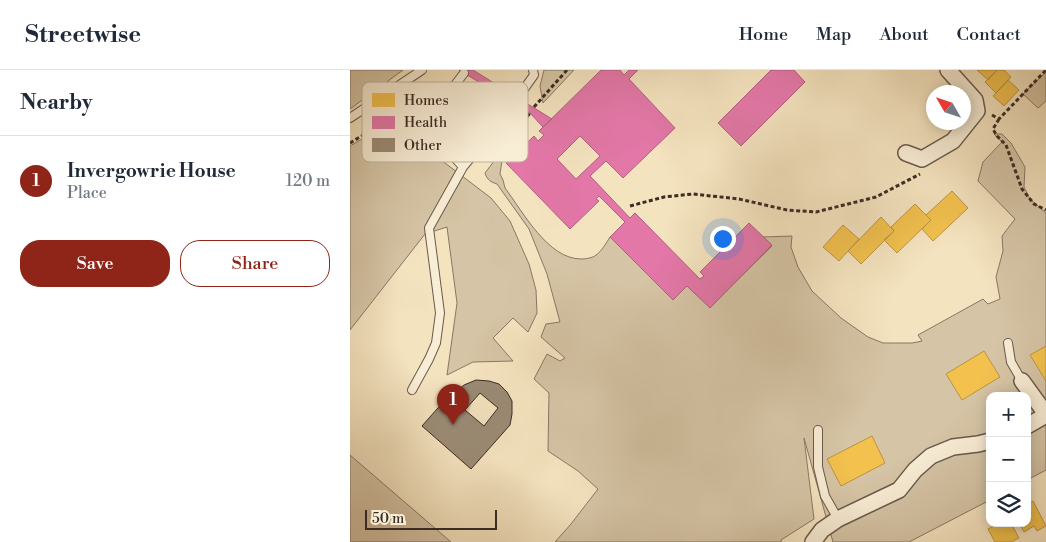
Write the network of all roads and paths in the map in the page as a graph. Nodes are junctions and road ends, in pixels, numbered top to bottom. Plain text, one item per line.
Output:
1 (422, 70) edge
2 (533, 70) edge
3 (568, 70) edge
4 (948, 70) edge
5 (1046, 70) edge
6 (464, 73) dead end
7 (404, 82) edge
8 (457, 82) edge
9 (528, 83) edge
10 (534, 107) dead end
11 (362, 110) edge
12 (977, 111) junction
13 (350, 118) edge
14 (999, 119) junction
15 (362, 136) edge
16 (350, 143) edge
17 (906, 153) dead end
18 (458, 162) edge
19 (467, 162) edge
20 (463, 167) junction
21 (926, 171) dead end
22 (630, 206) dead end
23 (1046, 210) edge
24 (1008, 343) dead end
25 (1022, 381) joint
26 (412, 390) dead end
27 (1046, 415) edge
28 (1031, 424) edge
29 (818, 430) dead end
30 (986, 442) edge
31 (838, 519) junction
32 (813, 542) edge

1 - 7 lane
2 - 9 lane
3 - 10 path
4 - 12 street
5 - 14 path
6 - 8 lane
11 - 13 lane
12 - 14 path
12 - 17 street
14 - 23 path
15 - 16 path
18 - 20 lane
19 - 20 lane
20 - 26 lane
21 - 22 path
24 - 25 lane
25 - 27 street
27 - 28 street
29 - 31 lane
30 - 31 street
31 - 32 street

